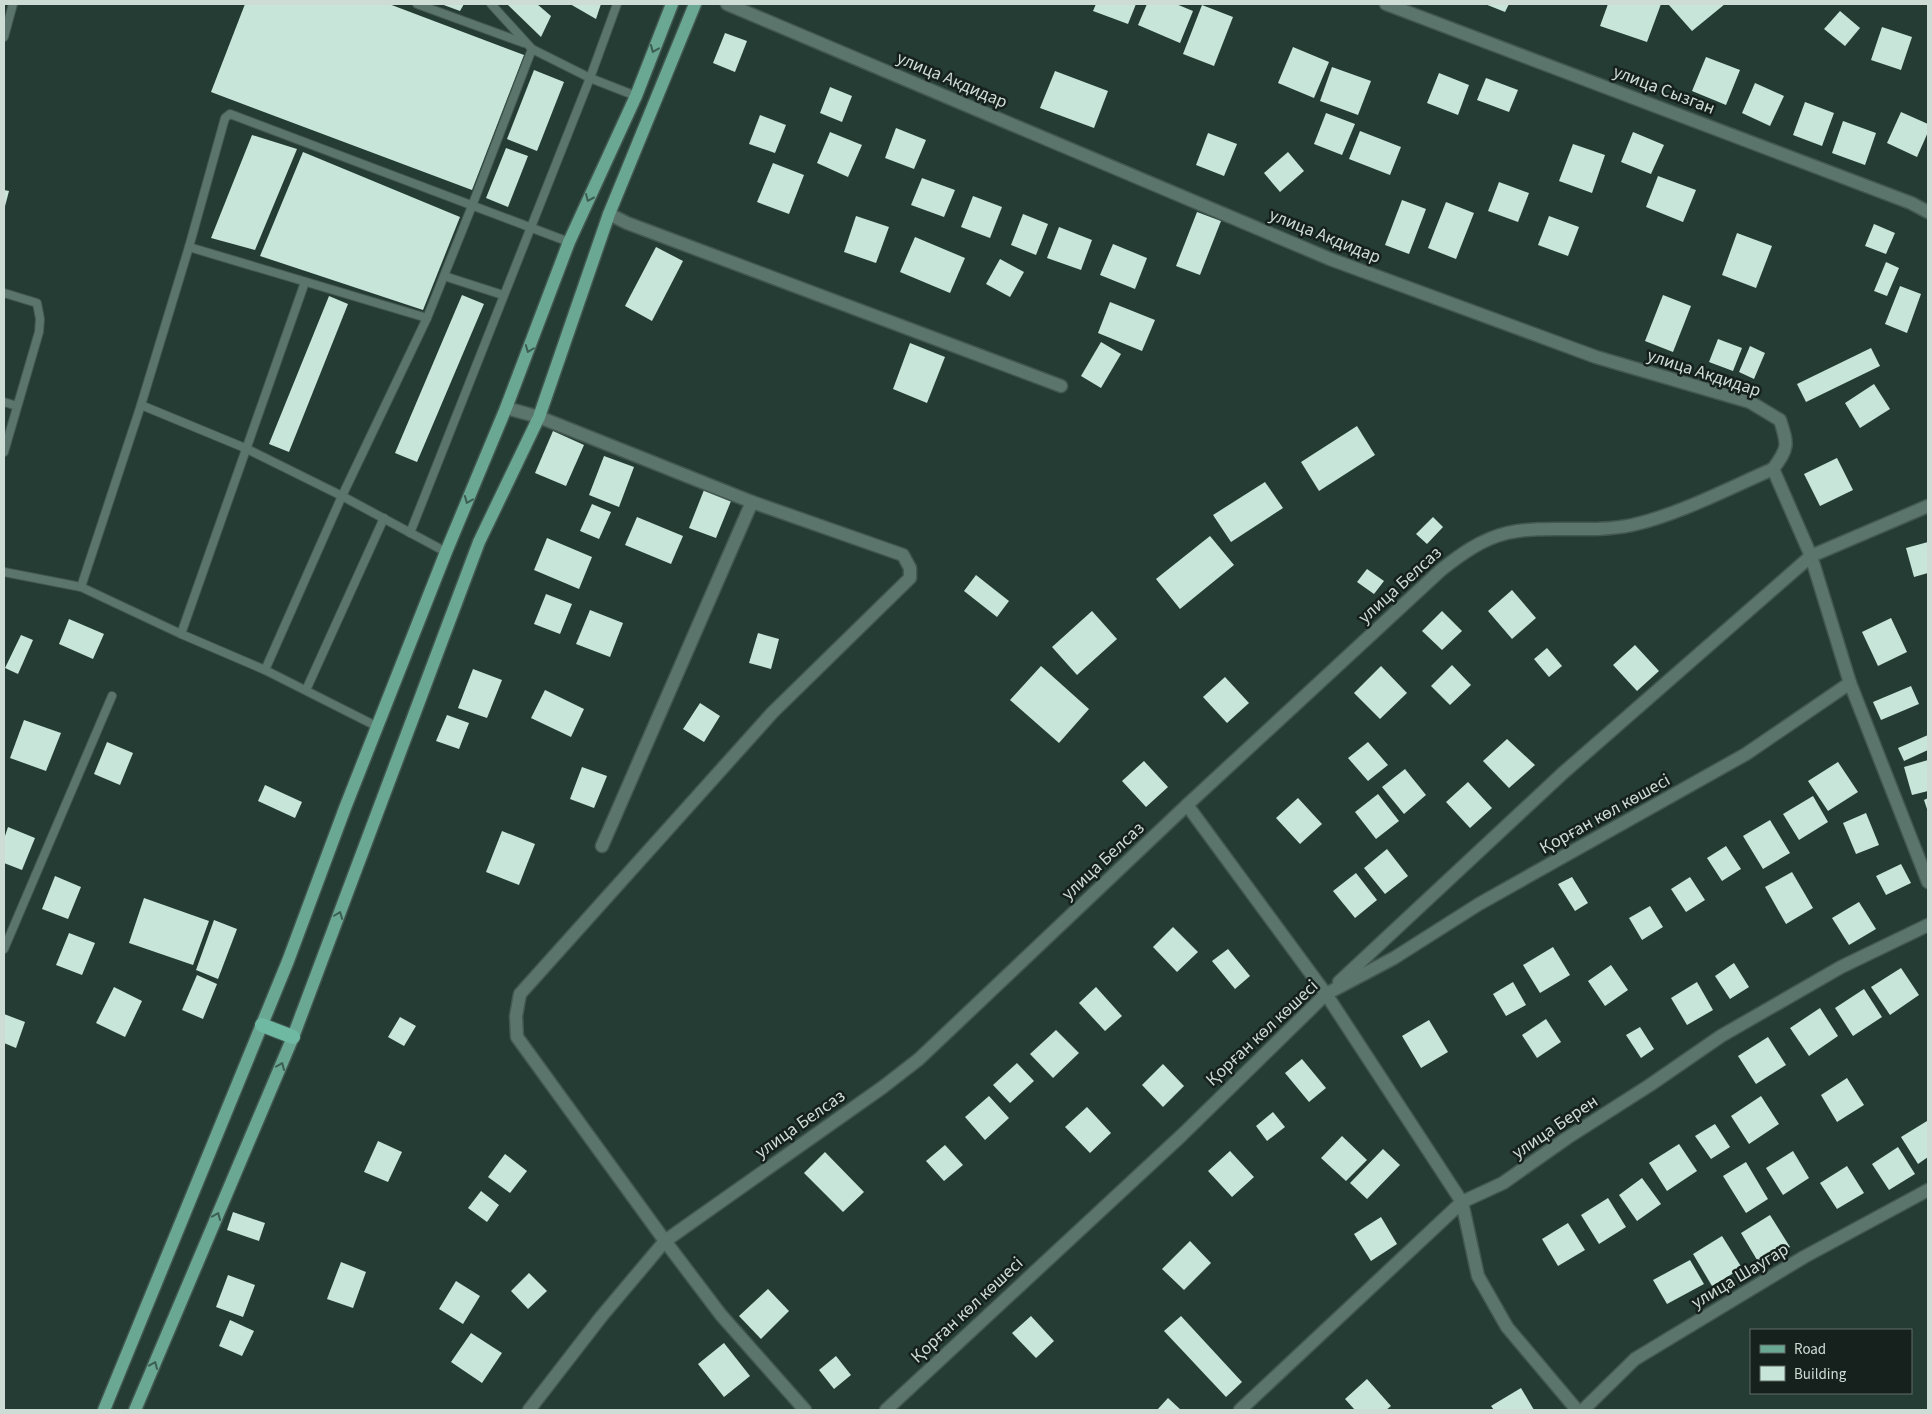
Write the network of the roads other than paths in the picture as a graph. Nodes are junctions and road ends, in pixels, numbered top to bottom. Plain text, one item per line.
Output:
1 (13, 4) edge
2 (417, 4) edge
3 (491, 4) edge
4 (617, 4) edge
5 (672, 4) edge
6 (695, 4) edge
7 (728, 4) edge
8 (1386, 4) edge
9 (4, 37) edge
10 (529, 46) junction
11 (590, 78) junction
12 (636, 96) junction
13 (472, 206) junction
14 (1928, 212) edge
15 (609, 214) junction
16 (530, 227) junction
17 (569, 242) junction
18 (189, 247) junction
19 (444, 276) junction
20 (305, 282) junction
21 (4, 293) edge
22 (503, 295) junction
23 (427, 318) junction
24 (1061, 386) dead end
25 (4, 402) edge
26 (141, 405) junction
27 (17, 406) junction
28 (506, 408) junction
29 (539, 417) junction
30 (245, 448) junction
31 (4, 452) edge
32 (1773, 469) junction
33 (342, 496) junction
34 (752, 502) junction
35 (1928, 506) edge
36 (384, 518) junction
37 (410, 533) junction
38 (446, 552) junction
39 (1811, 556) junction
40 (4, 572) edge
41 (80, 587) junction
42 (181, 634) junction
43 (265, 670) junction
44 (1850, 683) junction
45 (306, 690) junction
46 (112, 696) dead end
47 (378, 727) junction
48 (1187, 805) junction
49 (602, 846) dead end
50 (1928, 882) edge
51 (1928, 925) edge
52 (4, 950) edge
53 (1326, 994) junction
54 (262, 1025) junction
55 (293, 1037) junction
56 (1928, 1190) edge
57 (1462, 1202) junction
58 (664, 1241) junction
59 (104, 1410) edge
60 (135, 1410) edge
61 (529, 1410) edge
62 (804, 1410) edge
63 (886, 1410) edge
64 (1240, 1410) edge
65 (1577, 1410) edge
66 (1584, 1410) edge

1 - 9 lane
2 - 10 lane
3 - 10 lane
4 - 11 lane
5 -> 12 main road
6 - 15 main road
7 - 32 street, улица Акдидар
8 - 14 street, улица Сызган
10 - 11 lane
10 - 13 lane
11 - 12 lane
11 - 16 lane
12 -> 17 main road
13 - 16 lane
13 - 18 lane
13 - 19 lane
15 - 24 street
15 - 29 main road
16 - 17 lane
16 - 22 lane
17 -> 28 main road
18 - 20 lane
18 - 26 lane
19 - 22 lane
19 - 23 lane
20 - 23 lane
20 - 30 lane
21 - 27 lane
22 - 37 lane
23 - 33 lane
25 - 27 lane
26 - 30 lane
26 - 41 lane
27 - 31 lane
28 - 29 street
28 -> 38 main road
29 - 34 street
55 -> 29 main road
30 - 33 lane
30 - 42 lane
32 - 39 street
32 - 48 street, улица Белсаз
33 - 36 lane
33 - 43 lane
34 - 49 street
34 - 58 street
35 - 39 street
36 - 37 lane
36 - 45 lane
37 - 38 lane
38 - 47 main road
39 - 44 street
39 - 53 street
40 - 41 lane
41 - 42 lane
42 - 43 lane
43 - 45 lane
44 - 50 street
44 - 53 street, Қорған көл көшесі
45 - 47 lane
46 - 52 lane
47 - 54 main road
48 - 53 street
48 - 58 street, улица Белсаз
51 - 57 street, улица Берен
53 - 57 street
53 - 63 street, Қорған көл көшесі
54 - 55 highway
54 - 59 main road
60 -> 55 main road
56 - 66 street, улица Шаугар
57 - 64 street, улица Берен
57 - 65 street
58 - 61 street, улица Белсаз
58 - 62 street

